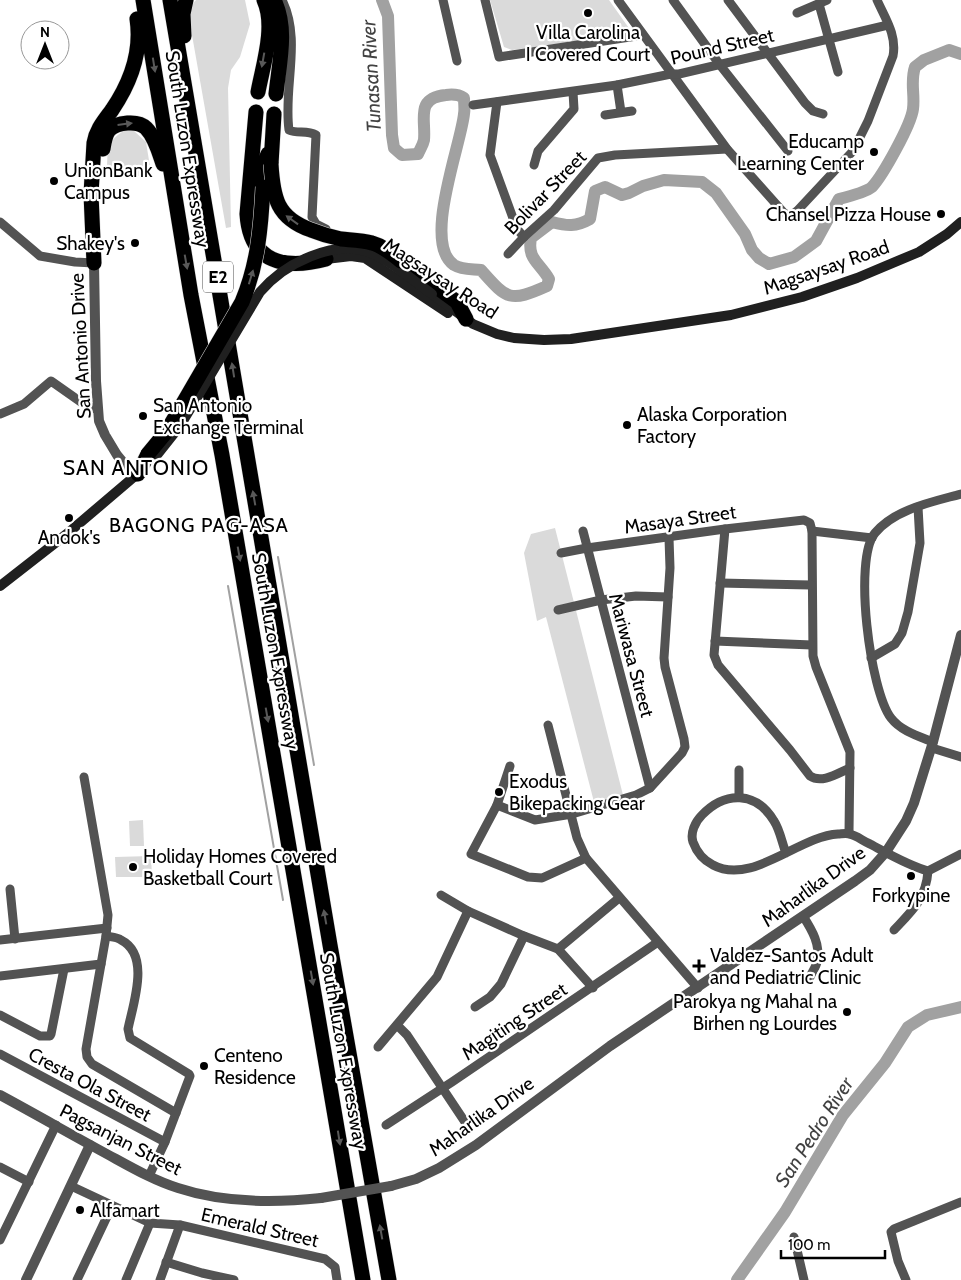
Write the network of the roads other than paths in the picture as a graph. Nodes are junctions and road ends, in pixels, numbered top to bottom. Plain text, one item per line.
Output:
1 (135, 0) edge
2 (143, 0) edge
3 (170, 0) edge
4 (186, 0) edge
5 (264, 0) edge
6 (274, 0) edge
7 (282, 0) edge
8 (443, 0) edge
9 (485, 0) edge
10 (618, 0) edge
11 (673, 0) edge
12 (728, 0) edge
13 (876, 0) edge
14 (823, 2) edge
15 (797, 13) dead end
16 (888, 25) junction
17 (643, 35) junction
18 (829, 38) junction
19 (768, 53) junction
20 (457, 62) dead end
21 (720, 65) junction
22 (838, 72) dead end
23 (671, 74) junction
24 (617, 85) junction
25 (258, 92) dead end
26 (573, 92) junction
27 (276, 94) dead end
28 (188, 102) junction
29 (497, 102) junction
30 (473, 105) dead end
31 (632, 111) dead end
32 (256, 112) dead end
33 (620, 112) junction
34 (274, 114) dead end
35 (605, 114) dead end
36 (823, 114) dead end
37 (272, 143) junction
38 (727, 149) junction
39 (788, 151) dead end
40 (534, 165) dead end
41 (178, 214) junction
42 (0, 222) edge
43 (961, 222) edge
44 (325, 229) junction
45 (524, 237) junction
46 (508, 254) dead end
47 (94, 255) junction
48 (326, 260) junction
49 (470, 321) junction
50 (97, 409) junction
51 (0, 414) edge
52 (152, 455) junction
53 (136, 475) junction
54 (961, 494) edge
55 (918, 507) junction
56 (725, 529) junction
57 (583, 531) dead end
58 (812, 531) junction
59 (669, 538) junction
60 (872, 538) junction
61 (587, 548) junction
62 (561, 553) dead end
63 (720, 583) junction
64 (811, 585) junction
65 (0, 586) edge
66 (668, 597) junction
67 (601, 600) junction
68 (558, 610) dead end
69 (961, 635) edge
70 (716, 641) junction
71 (812, 645) junction
72 (872, 658) junction
73 (548, 725) dead end
74 (932, 745) junction
75 (961, 757) edge
76 (510, 766) dead end
77 (850, 768) junction
78 (740, 770) dead end
79 (84, 777) dead end
80 (650, 788) junction
81 (739, 797) junction
82 (497, 804) junction
83 (572, 814) junction
84 (849, 833) junction
85 (886, 852) junction
86 (786, 853) junction
87 (961, 854) edge
88 (586, 858) junction
89 (928, 871) junction
90 (10, 889) dead end
91 (441, 895) dead end
92 (619, 898) junction
93 (468, 910) junction
94 (803, 916) junction
95 (894, 930) dead end
96 (106, 932) junction
97 (524, 936) junction
98 (15, 939) junction
99 (0, 940) edge
100 (658, 942) junction
101 (558, 949) junction
102 (100, 964) junction
103 (64, 969) junction
104 (0, 976) edge
105 (810, 977) dead end
106 (592, 988) junction
107 (698, 988) junction
108 (475, 1007) dead end
109 (0, 1015) edge
110 (397, 1025) junction
111 (378, 1047) dead end
112 (0, 1054) edge
113 (443, 1088) junction
114 (0, 1095) edge
115 (176, 1113) junction
116 (465, 1122) dead end
117 (56, 1125) junction
118 (386, 1125) dead end
119 (165, 1142) junction
120 (90, 1145) junction
121 (0, 1166) edge
122 (149, 1176) junction
123 (29, 1182) junction
124 (71, 1186) junction
125 (321, 1198) joint
126 (961, 1202) edge
127 (112, 1206) junction
128 (150, 1223) junction
129 (180, 1225) junction
130 (794, 1237) dead end
131 (0, 1240) edge
132 (166, 1262) junction
133 (201, 1277) edge
134 (26, 1280) edge
135 (77, 1280) edge
136 (126, 1280) edge
137 (160, 1280) edge
138 (234, 1280) edge
139 (337, 1280) edge
140 (363, 1280) edge
141 (389, 1280) edge
142 (804, 1280) edge
143 (906, 1280) edge

1 - 47 highway
2 -> 41 highway, South Luzon Expressway / E2
3 - 28 highway, South Luzon Expressway / E2
4 - 28 highway
5 -> 25 highway
6 - 27 highway
7 - 44 street
8 - 20 street
9 - 17 street
10 - 17 street
11 - 21 street
12 - 19 street
13 - 16 street
14 - 15 street
14 - 18 street
16 - 18 street, Pound Street
16 - 38 street
17 - 23 street
18 - 19 street, Pound Street
18 - 22 street
19 - 21 street, Pound Street
19 - 36 street
21 - 23 street, Pound Street
21 - 39 street
23 - 24 street, Pound Street
23 - 38 street
24 - 26 street, Pound Street
24 - 33 street
26 - 29 street, Pound Street
26 - 40 street
141 -> 28 highway, South Luzon Expressway / E2
29 - 30 street, Pound Street
29 - 45 street
31 - 33 street
32 - 48 highway
33 - 35 street
34 - 37 highway
49 -> 37 highway, bridge
52 -> 37 highway, bridge
38 - 45 street, Bolivar Street
47 -> 41 highway
41 -> 140 highway, South Luzon Expressway / E2
42 - 47 street
43 - 49 main road, Magsaysay Road
44 - 48 street
44 - 49 street
45 - 46 street, Bolivar Street
47 - 50 street, San Antonio Drive
48 - 49 main road
49 - 52 main road, Magsaysay Road, bridge
50 - 51 street
50 - 53 street, San Antonio Drive
52 - 53 highway
53 - 65 main road
54 - 55 street
55 - 60 street
55 - 72 street
56 - 58 street, Masaya Street
56 - 59 street, Masaya Street
56 - 63 street
57 - 61 street, Mariwasa Street
58 - 60 street
58 - 64 street
59 - 61 street, Masaya Street
59 - 66 street
60 - 72 street
61 - 62 street, Masaya Street
61 - 67 street, Mariwasa Street
63 - 64 street
63 - 70 street
64 - 71 street
66 - 67 street
66 - 80 street
67 - 68 street
67 - 80 street, Mariwasa Street
69 - 74 street, Maharlika Drive
70 - 71 street
70 - 77 street
71 - 77 street
72 - 74 street
73 - 83 street
74 - 75 street
74 - 85 street, Maharlika Drive
76 - 82 street
77 - 84 street
78 - 81 street
79 - 96 street
80 - 83 street
81 - 86 street
81 - 86 street
82 - 83 street
82 - 88 street
83 - 88 street
84 - 85 street
84 - 86 street
85 - 89 street
85 - 94 street, Maharlika Drive
87 - 89 street
88 - 92 street
89 - 95 street
90 - 98 street
91 - 93 street
92 - 100 street
92 - 101 street
93 - 97 street
93 - 110 street
94 - 105 street
94 - 107 street, Maharlika Drive
96 - 98 street
96 - 102 street
96 - 115 street
97 - 101 street
97 - 108 street
98 - 99 street
100 - 106 street, Magiting Street
100 - 107 street
101 - 106 street
102 - 103 street
102 - 115 street
103 - 104 street
103 - 109 street
106 - 113 street, Magiting Street
107 - 125 street, Maharlika Drive, bridge
110 - 111 street
110 - 113 street
112 - 119 street, Cresta Ola Street
113 - 116 street
113 - 118 street, Magiting Street
114 - 117 street, Pagsanjan Street
115 - 119 street
117 - 120 street, Pagsanjan Street
117 - 123 street
119 - 122 street
120 - 122 street, Pagsanjan Street
120 - 124 street
121 - 123 street
122 - 125 street, Pagsanjan Street
123 - 131 street
124 - 127 street
124 - 134 street
126 - 143 street
127 - 128 street
127 - 135 street
128 - 129 street, Emerald Street
128 - 136 street
129 - 132 street
129 - 139 street, Emerald Street
130 - 142 street
132 - 133 street
132 - 137 street
133 - 138 street

